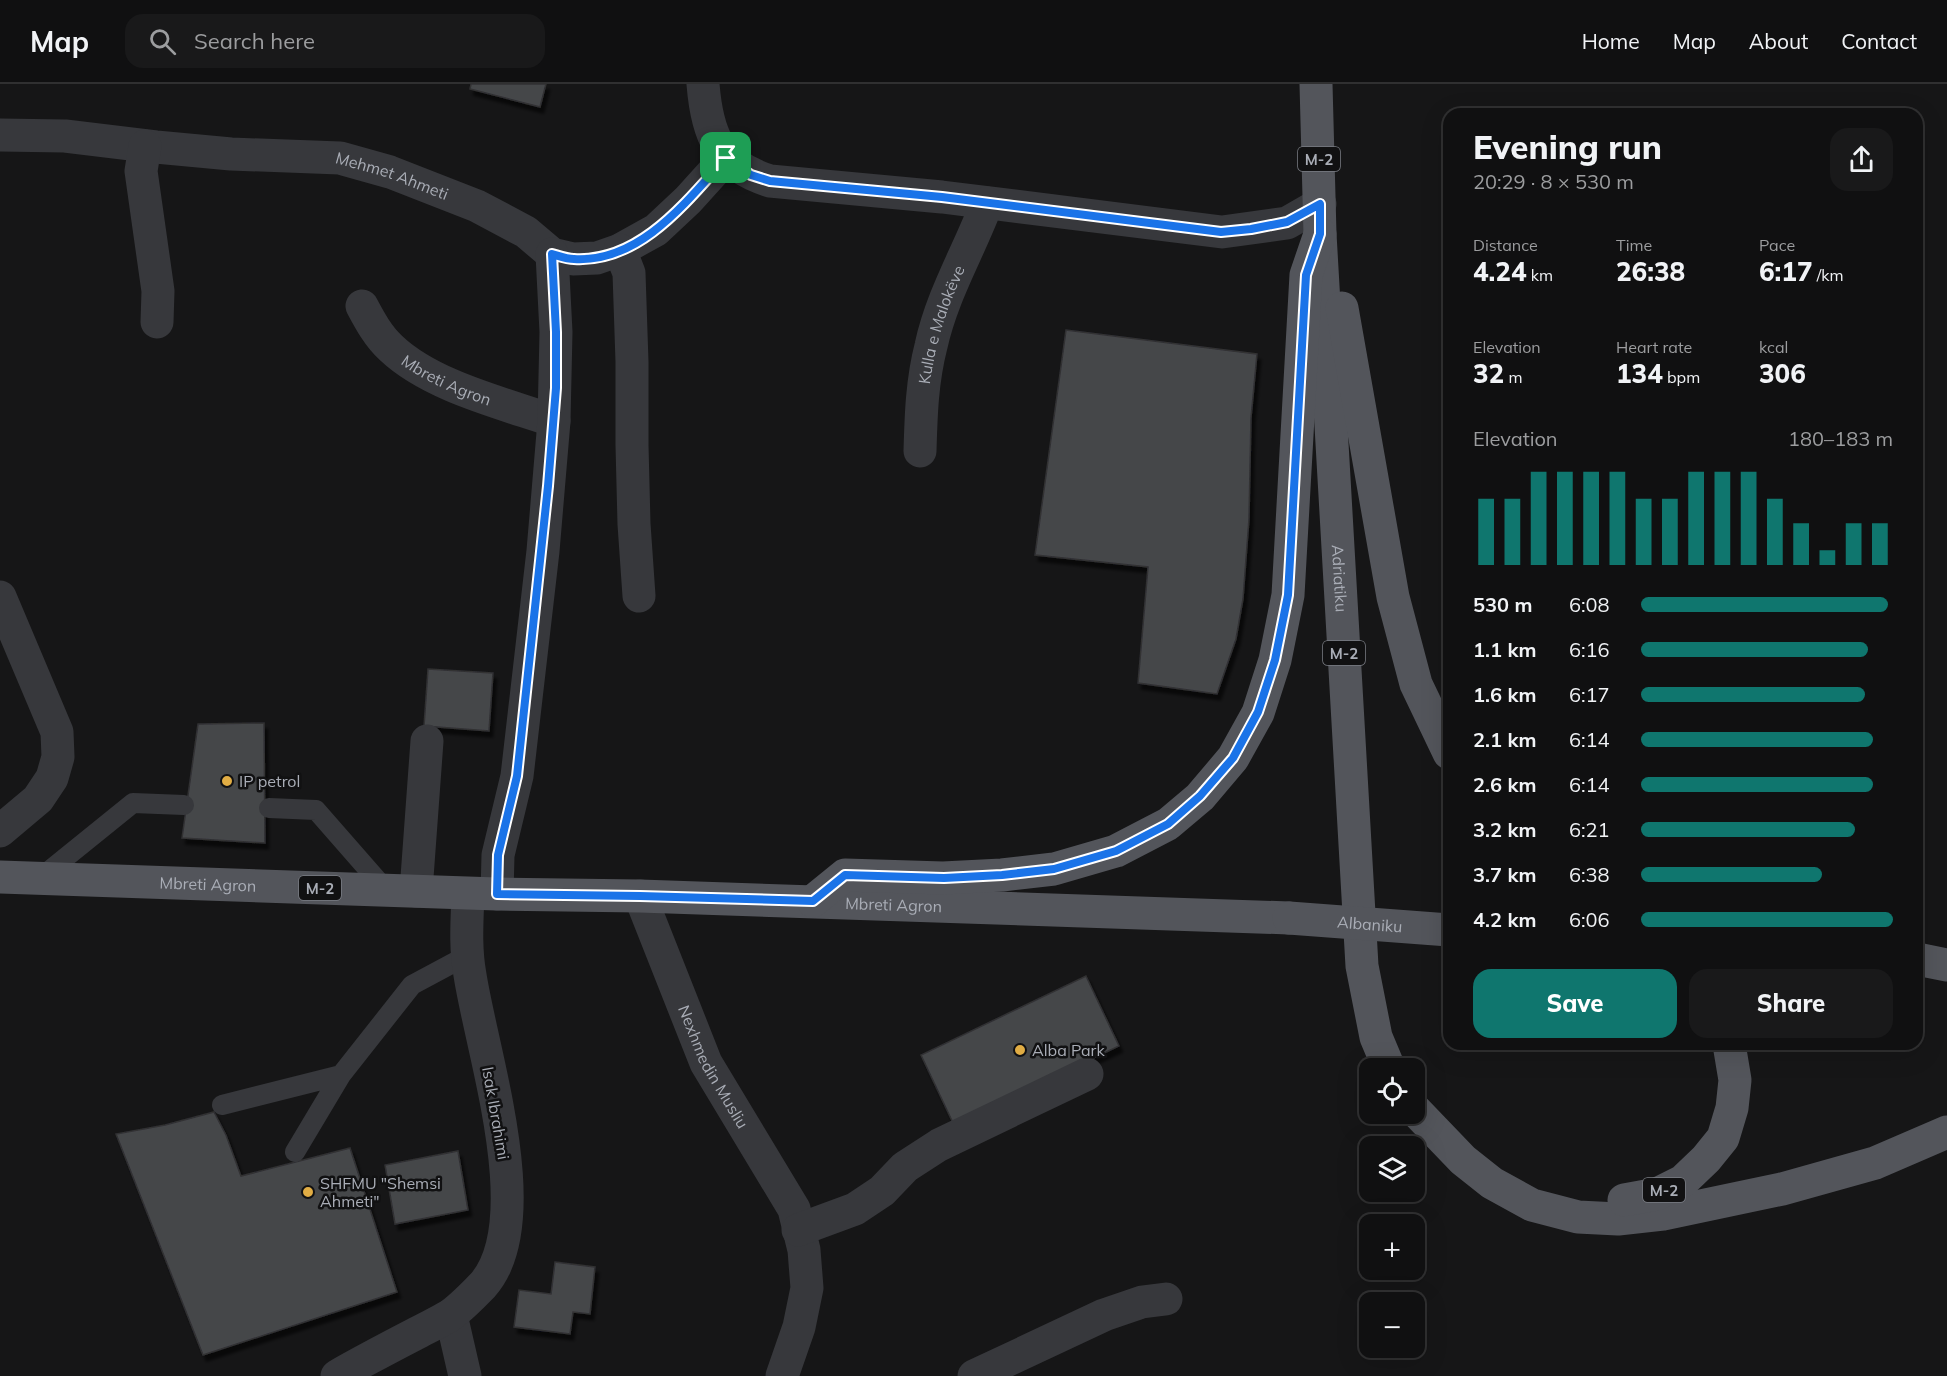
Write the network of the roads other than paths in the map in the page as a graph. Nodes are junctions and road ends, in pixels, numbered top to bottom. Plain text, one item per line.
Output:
1 (703, 84) edge
2 (1316, 84) edge
3 (0, 135) edge
4 (144, 146) junction
5 (726, 158) junction
6 (987, 203) junction
7 (1320, 219) junction
8 (620, 250) junction
9 (552, 254) junction
10 (362, 306) dead end
11 (157, 322) dead end
12 (554, 421) junction
13 (920, 452) dead end
14 (639, 596) dead end
15 (0, 597) edge
16 (1443, 740) edge
17 (427, 741) dead end
18 (184, 805) dead end
19 (269, 808) dead end
20 (0, 831) edge
21 (0, 877) edge
22 (39, 879) junction
23 (401, 891) junction
24 (483, 894) junction
25 (640, 896) junction
26 (813, 901) junction
27 (1289, 918) joint
28 (1443, 930) edge
29 (468, 955) junction
30 (1923, 960) edge
31 (1947, 965) edge
32 (1923, 977) edge
33 (1947, 980) edge
34 (1730, 1050) edge
35 (1385, 1058) edge
36 (1087, 1074) dead end
37 (341, 1075) junction
38 (222, 1104) dead end
39 (1425, 1120) edge
40 (1947, 1132) edge
41 (295, 1152) dead end
42 (1492, 1184) junction
43 (798, 1230) junction
44 (1166, 1299) dead end
45 (451, 1315) junction
46 (337, 1376) edge
47 (465, 1376) edge
48 (782, 1376) edge
49 (974, 1376) edge

1 - 5 street
2 - 7 main road, Adriatiku / M-2
3 - 4 street, Mehmet Ahmeti
4 - 9 street, Mehmet Ahmeti
4 - 11 street
5 - 6 street
5 - 8 street
6 - 7 street
6 - 13 street, Kulla e Malokëve
7 - 16 main road
7 - 26 main road, M-2
7 - 35 main road, Adriatiku / M-2
8 - 9 street
8 - 14 street
9 - 12 street
10 - 12 street, Mbreti Agron
12 - 24 street
15 - 20 street
17 - 23 street
18 - 22 lane
19 - 23 lane
21 - 22 main road, Mbreti Agron / M-2
22 - 23 main road, Mbreti Agron / M-2
23 - 24 main road, Mbreti Agron / M-2
24 - 25 main road, Mbreti Agron / M-2
24 - 29 street, Isak Ibrahimi
25 - 26 main road, Mbreti Agron / M-2
25 - 43 street, Nexhmedin Musliu
26 - 27 main road, Mbreti Agron / M-2
27 - 28 main road, Albaniku / M-2, bridge
29 - 37 lane
29 - 45 street, Isak Ibrahimi
30 - 31 main road
32 - 33 main road
34 - 42 main road, M-2
36 - 43 street
37 - 38 lane
37 - 41 lane
39 - 42 main road
40 - 42 main road
43 - 48 street, Nexhmedin Musliu
44 - 49 street
45 - 46 street, Isak Ibrahimi
45 - 47 street

